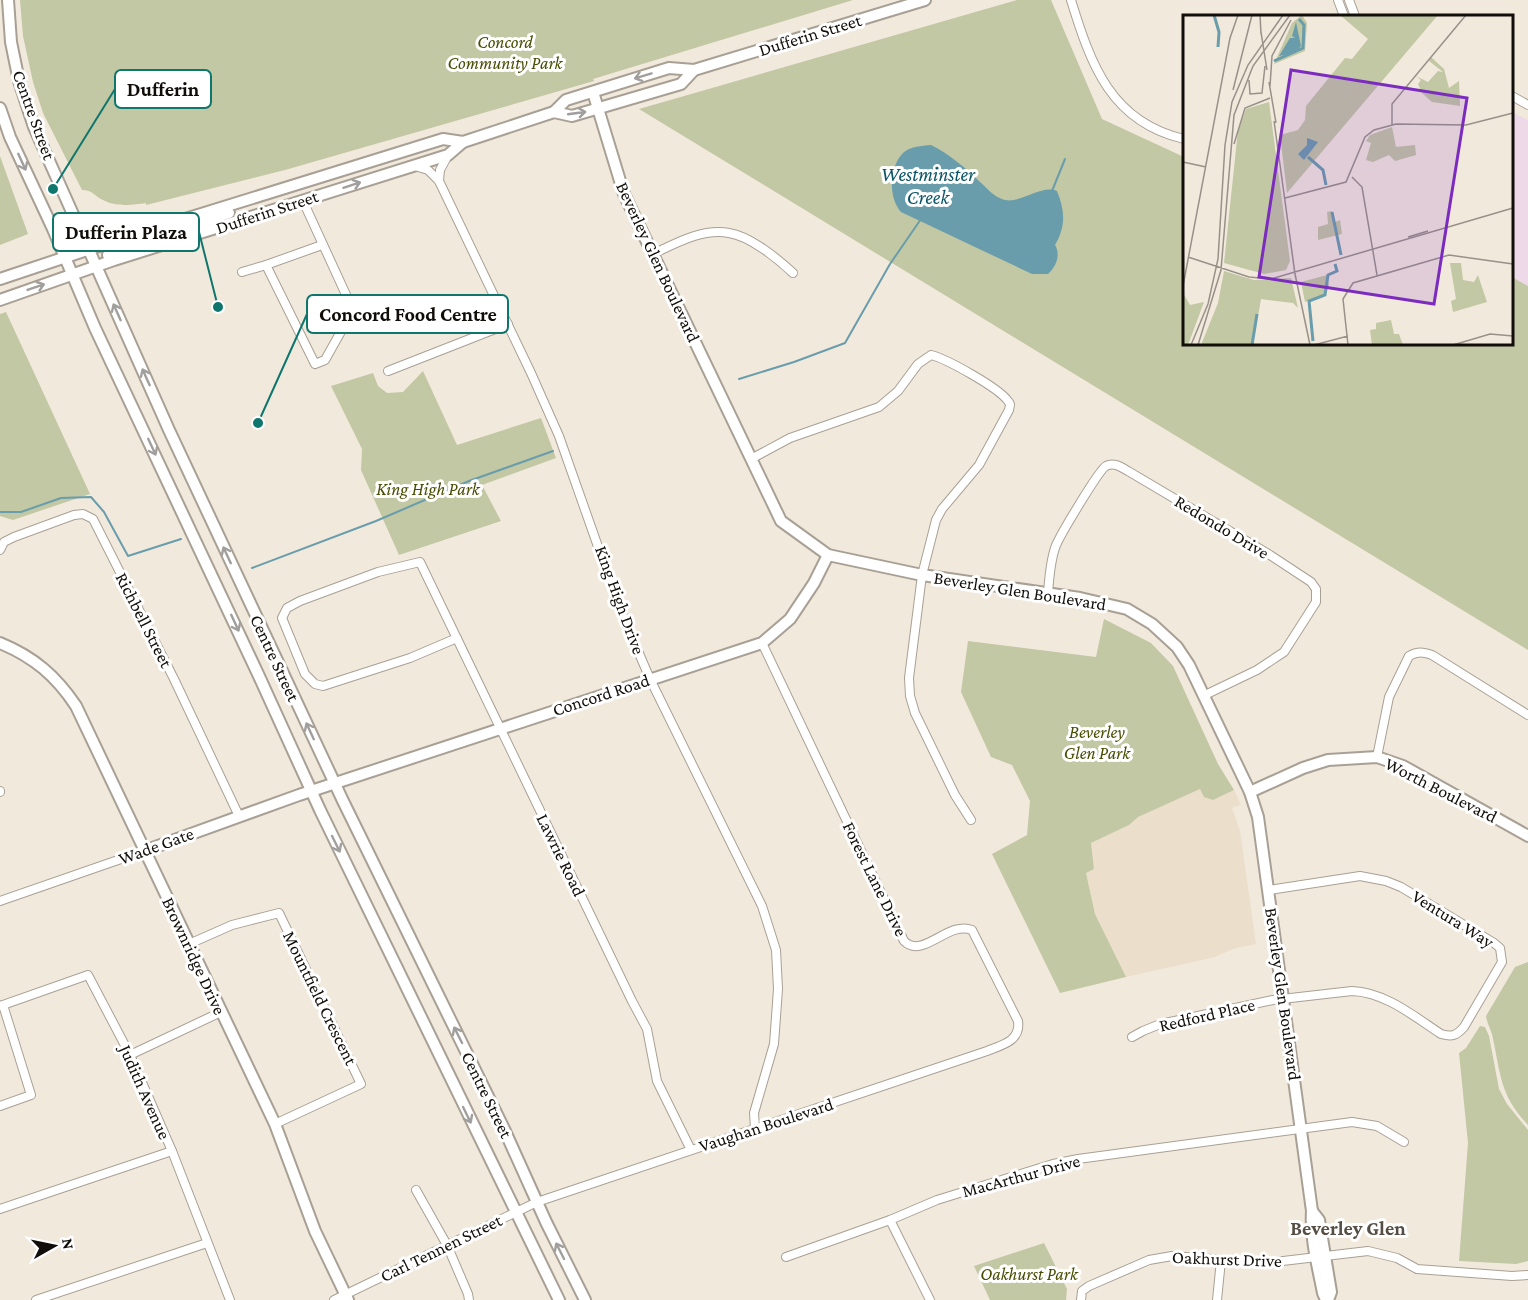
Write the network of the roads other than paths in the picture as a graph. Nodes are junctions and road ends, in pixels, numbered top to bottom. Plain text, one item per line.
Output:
1 (8, 0) edge
2 (925, 0) edge
3 (1071, 0) edge
4 (1338, 0) edge
5 (1349, 0) edge
6 (1344, 15) edge
7 (1355, 15) edge
8 (694, 70) junction
9 (593, 92) junction
10 (1513, 97) edge
11 (1528, 105) edge
12 (0, 108) edge
13 (599, 108) junction
14 (554, 112) junction
15 (1183, 139) edge
16 (463, 141) junction
17 (448, 155) junction
18 (414, 165) junction
19 (439, 181) junction
20 (284, 189) junction
21 (303, 201) junction
22 (322, 245) junction
23 (89, 249) junction
24 (653, 254) junction
25 (66, 256) junction
26 (95, 264) junction
27 (266, 265) junction
28 (85, 270) junction
29 (242, 272) dead end
30 (793, 273) dead end
31 (73, 274) junction
32 (0, 279) edge
33 (83, 299) junction
34 (0, 300) edge
35 (508, 324) junction
36 (387, 372) dead end
37 (751, 459) junction
38 (0, 550) edge
39 (828, 555) junction
40 (922, 575) junction
41 (1048, 594) junction
42 (458, 638) junction
43 (0, 643) edge
44 (762, 643) junction
45 (650, 679) junction
46 (1205, 695) junction
47 (1528, 715) edge
48 (500, 728) junction
49 (1377, 757) junction
50 (335, 784) junction
51 (311, 791) junction
52 (1250, 792) junction
53 (239, 816) junction
54 (971, 820) dead end
55 (1528, 836) edge
56 (144, 851) junction
57 (1269, 890) junction
58 (0, 901) edge
59 (189, 944) junction
60 (1284, 998) junction
61 (2, 1006) edge
62 (221, 1012) junction
63 (1015, 1036) joint
64 (1132, 1037) dead end
65 (130, 1055) junction
66 (0, 1106) edge
67 (275, 1124) junction
68 (755, 1128) junction
69 (1302, 1129) junction
70 (1404, 1142) dead end
71 (691, 1150) junction
72 (172, 1151) junction
73 (416, 1190) dead end
74 (537, 1202) junction
75 (0, 1209) edge
76 (515, 1212) junction
77 (890, 1220) junction
78 (207, 1243) junction
79 (447, 1245) junction
80 (786, 1257) dead end
81 (1321, 1257) junction
82 (1221, 1260) junction
83 (1528, 1275) edge
84 (346, 1298) edge
85 (36, 1300) edge
86 (230, 1300) edge
87 (334, 1300) edge
88 (469, 1300) edge
89 (559, 1300) edge
90 (585, 1300) edge
91 (930, 1300) edge
92 (1081, 1300) edge
93 (1217, 1300) edge
94 (1327, 1300) edge

1 - 23 main road, Centre Street
2 - 8 main road, Dufferin Street
3 - 15 street
4 - 6 street
5 - 7 street
8 -> 9 main road, Dufferin Street
8 - 13 main road, Dufferin Street
9 - 13 main road, Beverley Glen Boulevard
9 - 14 main road, Dufferin Street
10 - 11 street
12 -> 25 main road, Centre Street
14 -> 13 main road, Dufferin Street
13 - 24 main road, Beverley Glen Boulevard
14 - 16 main road, Dufferin Street
16 - 17 main road, Dufferin Street
16 - 20 main road, Dufferin Street
17 - 18 main road, Dufferin Street
17 - 19 street
18 - 19 street
21 -> 18 main road, Dufferin Street
19 - 35 street, King High Drive
20 - 23 main road, Dufferin Street
20 - 26 main road
21 - 22 street
21 - 26 main road, Dufferin Street
22 - 27 street
22 - 27 street
23 - 25 main road, Dufferin Street
23 - 26 main road, Centre Street
24 - 30 street
24 - 37 main road, Beverley Glen Boulevard
25 - 31 main road, Centre Street
25 - 32 main road, Dufferin Street
26 - 28 main road, Dufferin Street
50 -> 26 main road, Centre Street
27 - 29 street
28 - 31 main road, Dufferin Street
28 - 33 main road
31 - 33 main road, Centre Street
34 -> 31 main road, Dufferin Street
33 -> 51 main road, Centre Street
35 - 36 street
35 - 45 street, King High Drive
37 - 39 main road, Beverley Glen Boulevard
37 - 40 street
38 - 53 street, Richbell Street
39 - 40 main road, Beverley Glen Boulevard
39 - 44 main road, Concord Road
40 - 41 main road, Beverley Glen Boulevard
40 - 54 street
41 - 46 main road, Beverley Glen Boulevard
41 - 46 street, Redondo Drive
42 - 42 street, Lawrie Road
42 - 48 street, Lawrie Road
43 - 56 main road, Brownridge Drive
44 - 45 main road, Concord Road
44 - 63 street, Forest Lane Drive
45 - 48 main road, Concord Road
45 - 68 street, King High Drive
46 - 52 main road, Beverley Glen Boulevard
47 - 49 street
48 - 50 main road, Concord Road
48 - 71 street, Lawrie Road
49 - 52 main road, Worth Boulevard
49 - 55 main road, Worth Boulevard
50 - 51 main road, Concord Road
74 -> 50 main road, Centre Street
51 - 53 main road, Wade Gate
51 -> 76 main road, Centre Street
52 - 57 main road, Beverley Glen Boulevard
53 - 56 main road, Wade Gate
56 - 58 street, Wade Gate
56 - 59 main road, Brownridge Drive
57 - 60 main road, Beverley Glen Boulevard
57 - 60 street, Ventura Way
59 - 62 main road, Brownridge Drive
59 - 67 street, Mountfield Crescent
60 - 64 street, Redford Place
60 - 69 main road, Beverley Glen Boulevard
61 - 65 street, Judith Avenue
61 - 66 street
62 - 65 street
62 - 67 main road, Brownridge Drive
63 - 68 street, Vaughan Boulevard
65 - 72 street, Judith Avenue
67 - 84 main road, Brownridge Drive
68 - 71 street, Vaughan Boulevard
69 - 70 street, MacArthur Drive
69 - 77 street, MacArthur Drive
69 - 81 main road, Beverley Glen Boulevard
71 - 74 street, Vaughan Boulevard
72 - 75 street
72 - 78 street, Judith Avenue
73 - 79 street
74 - 76 street, Vaughan Boulevard
90 -> 74 main road, Centre Street
76 - 79 street, Carl Tennen Street
76 - 89 main road, Centre Street
77 - 80 street, MacArthur Drive
77 - 91 street
78 - 85 street
78 - 86 street, Judith Avenue
79 - 84 street, Carl Tennen Street
79 - 88 street
81 - 82 street, Oakhurst Drive
81 - 83 street, Oakhurst Drive
81 - 94 main road, Beverley Glen Boulevard
82 - 92 street, Oakhurst Drive
82 - 93 street
84 - 87 street, Carl Tennen Street

